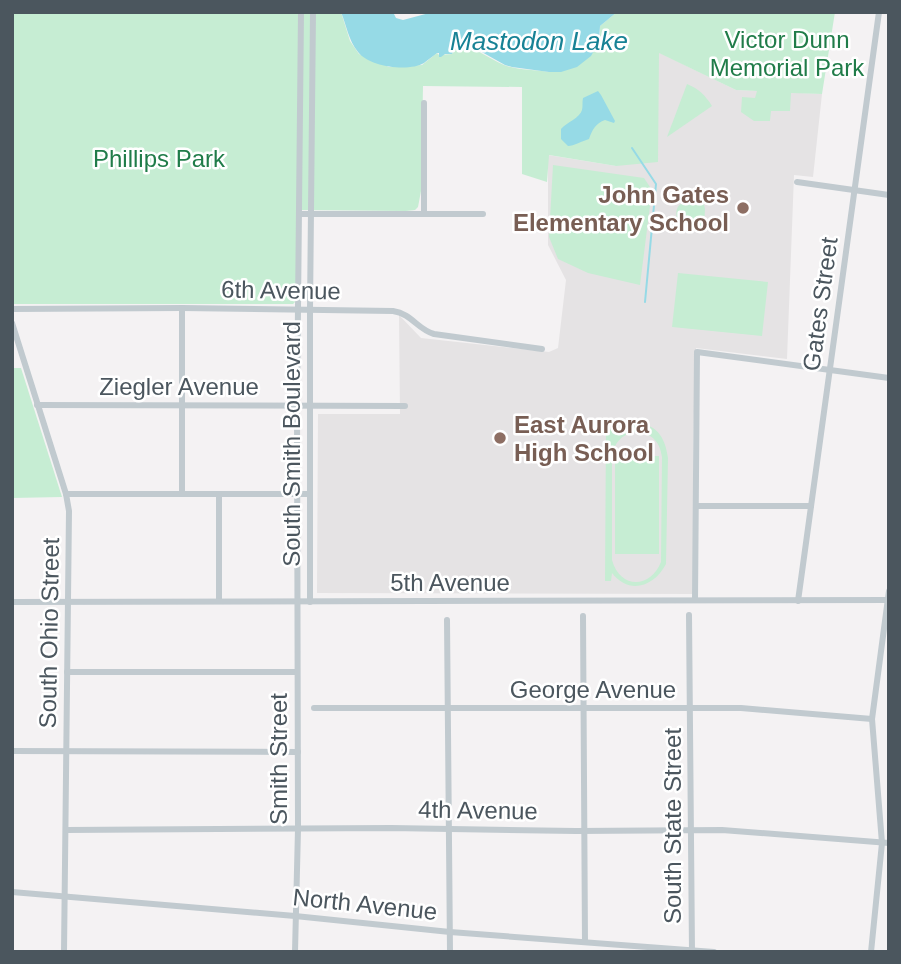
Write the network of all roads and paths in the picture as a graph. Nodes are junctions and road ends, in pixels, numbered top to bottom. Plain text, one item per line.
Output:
1 (301, 12) edge
2 (313, 12) edge
3 (879, 12) edge
4 (301, 76) junction
5 (313, 76) junction
6 (424, 103) dead end
7 (796, 182) dead end
8 (855, 190) junction
9 (889, 195) edge
10 (299, 214) junction
11 (311, 214) junction
12 (424, 214) junction
13 (483, 214) dead end
14 (183, 308) junction
15 (12, 309) edge
16 (310, 309) junction
17 (298, 310) junction
18 (12, 323) edge
19 (542, 349) dead end
20 (831, 370) junction
21 (889, 378) edge
22 (37, 405) junction
23 (182, 406) junction
24 (297, 406) junction
25 (310, 406) junction
26 (405, 406) dead end
27 (66, 494) junction
28 (182, 494) junction
29 (219, 494) junction
30 (298, 494) junction
31 (310, 494) junction
32 (696, 506) junction
33 (811, 506) junction
34 (889, 591) edge
35 (695, 600) junction
36 (888, 600) edge
37 (219, 601) junction
38 (297, 601) junction
39 (310, 601) junction
40 (798, 601) junction
41 (12, 602) edge
42 (68, 602) junction
43 (688, 615) dead end
44 (583, 616) dead end
45 (447, 620) dead end
46 (67, 672) junction
47 (297, 672) junction
48 (314, 708) dead end
49 (583, 708) junction
50 (691, 708) junction
51 (448, 709) junction
52 (872, 719) junction
53 (12, 751) edge
54 (67, 751) junction
55 (298, 752) junction
56 (298, 829) junction
57 (66, 830) junction
58 (449, 830) junction
59 (585, 831) junction
60 (691, 831) junction
61 (886, 843) edge
62 (12, 892) edge
63 (65, 897) junction
64 (295, 916) junction
65 (450, 932) junction
66 (585, 942) junction
67 (692, 951) edge
68 (64, 952) edge
69 (295, 952) edge
70 (450, 952) edge
71 (714, 952) edge
72 (871, 952) edge

1 - 4 street, South Smith Boulevard
2 - 5 street, South Smith Boulevard
3 - 8 street, Gates Street
4 - 5 street
4 - 10 street, South Smith Boulevard
5 - 11 street, South Smith Boulevard
6 - 12 street
7 - 8 street
8 - 9 street
8 - 20 street, Gates Street
10 - 11 street
10 - 17 street, South Smith Boulevard
11 - 12 street
11 - 16 street, South Smith Boulevard
12 - 13 street
14 - 15 street, 6th Avenue
14 - 17 street, 6th Avenue
14 - 23 street
16 - 17 street, 6th Avenue
16 - 19 street, 6th Avenue
16 - 25 street, South Smith Boulevard
17 - 24 street, South Smith Boulevard
18 - 22 street, South Ohio Street
20 - 21 street
20 - 32 street
20 - 33 street, Gates Street
22 - 23 street, Ziegler Avenue
22 - 27 street, South Ohio Street
23 - 24 street, Ziegler Avenue
23 - 28 street
24 - 25 street, Ziegler Avenue
24 - 30 street, South Smith Boulevard
25 - 26 street, Ziegler Avenue
25 - 31 street, South Smith Boulevard
27 - 28 street
27 - 42 street, South Ohio Street
28 - 29 street
29 - 30 street
29 - 37 street
30 - 31 street
30 - 38 street, South Smith Boulevard
31 - 39 street, South Smith Boulevard
32 - 33 street
32 - 35 street
33 - 40 street, Gates Street
34 - 36 street
35 - 39 street, 5th Avenue
35 - 40 street, 5th Avenue
36 - 40 street, 5th Avenue
36 - 52 street
37 - 38 street, 5th Avenue
37 - 42 street, 5th Avenue
38 - 39 street, 5th Avenue
38 - 47 street, Smith Street
41 - 42 street, 5th Avenue
42 - 46 street, South Ohio Street
43 - 50 street, South State Street
44 - 49 street
45 - 51 street
46 - 47 street
46 - 54 street, South Ohio Street
47 - 55 street, Smith Street
48 - 51 street, George Avenue
49 - 50 street, George Avenue
49 - 51 street, George Avenue
49 - 59 street
50 - 52 street, George Avenue
50 - 60 street, South State Street
51 - 58 street
52 - 61 street
53 - 54 street
54 - 55 street
54 - 57 street, South Ohio Street
55 - 56 street, Smith Street
56 - 57 street, 4th Avenue
56 - 58 street, 4th Avenue
56 - 64 street, Smith Street
57 - 63 street, South Ohio Street
58 - 59 street, 4th Avenue
58 - 65 street
59 - 60 street, 4th Avenue
59 - 66 street
60 - 61 street, 4th Avenue
60 - 67 street, South State Street
61 - 72 street
62 - 63 street, North Avenue
63 - 64 street, North Avenue
63 - 68 street, South Ohio Street
64 - 65 street, North Avenue
64 - 69 street, Smith Street
65 - 66 street, North Avenue
65 - 70 street
66 - 67 street, North Avenue
67 - 71 street, North Avenue

